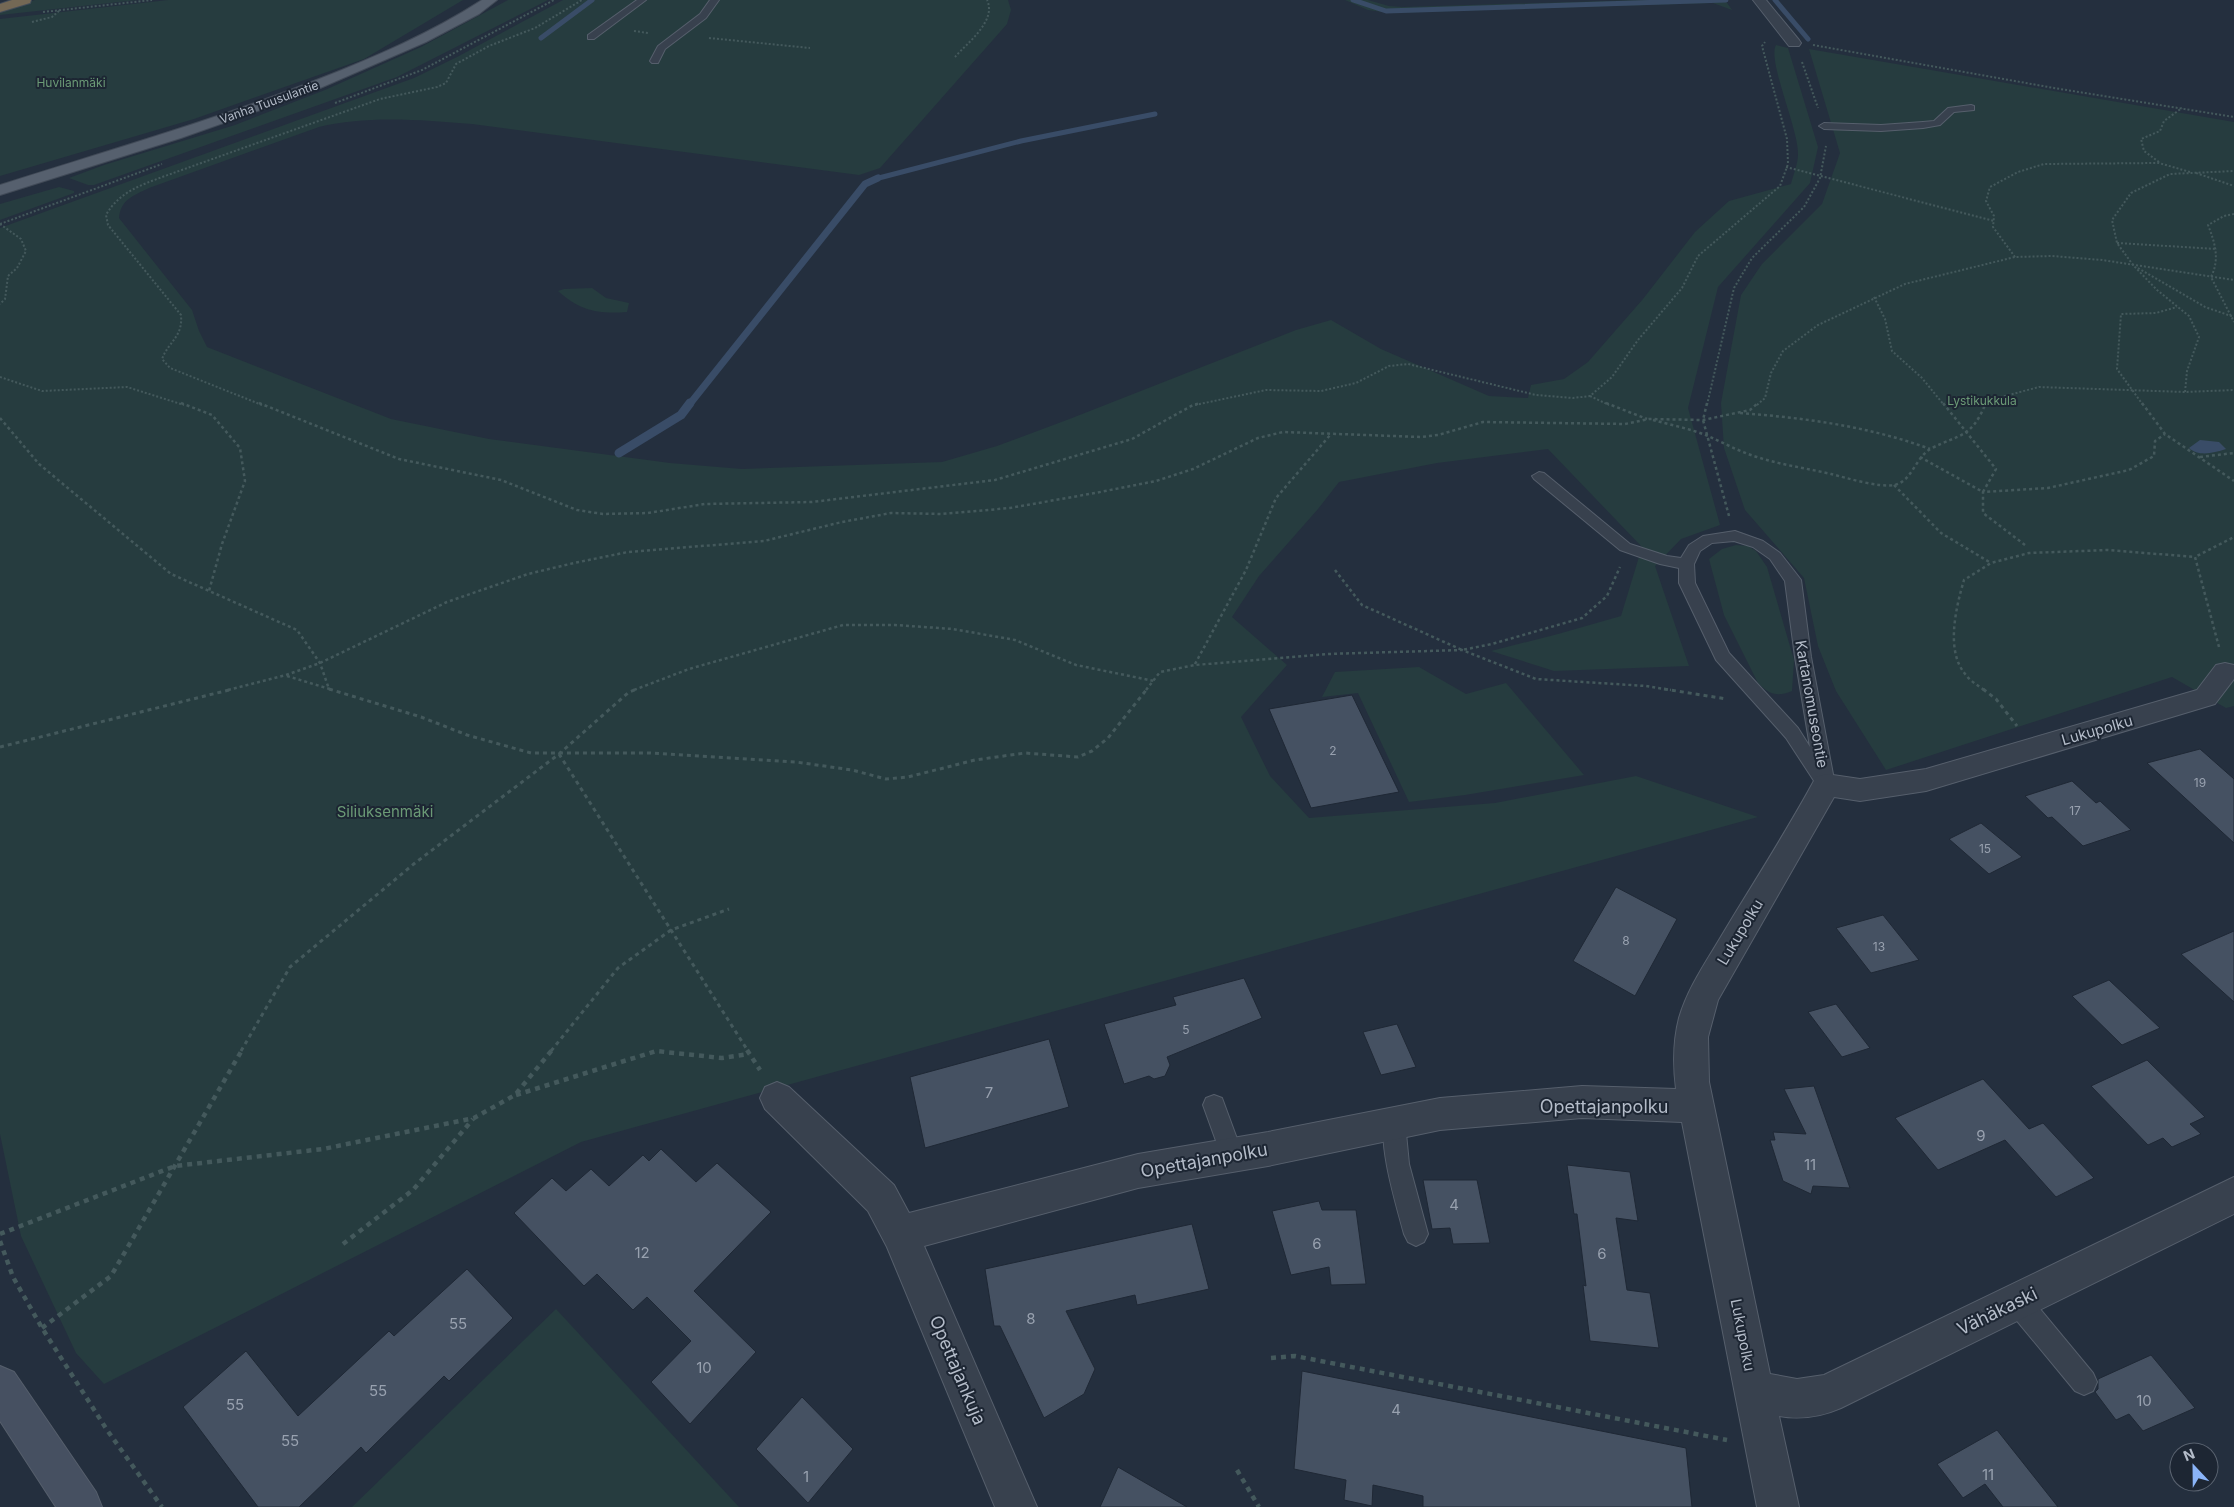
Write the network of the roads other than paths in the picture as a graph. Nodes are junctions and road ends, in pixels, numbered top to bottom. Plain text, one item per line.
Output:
1 (25, 0) edge
2 (491, 0) edge
3 (642, 0) edge
4 (715, 0) edge
5 (1759, 0) edge
6 (0, 8) edge
7 (591, 38) dead end
8 (1794, 43) road end
9 (655, 61) dead end
10 (1971, 108) dead end
11 (1824, 126) road end
12 (0, 189) edge
13 (1539, 476) dead end
14 (1686, 564) junction
15 (2225, 672) road end
16 (1826, 785) junction
17 (777, 1098) road end
18 (1214, 1105) dead end
19 (1696, 1106) junction
20 (1394, 1124) junction
21 (1232, 1155) junction
22 (2234, 1196) edge
23 (900, 1234) junction
24 (1416, 1234) dead end
25 (2017, 1301) junction
26 (2084, 1382) dead end
27 (0, 1386) edge
28 (1754, 1391) junction
29 (81, 1507) edge
30 (1016, 1507) edge
31 (1778, 1507) edge

1 - 6 highway
2 - 12 main road, Vanha Tuusulantie
3 - 7 lane
4 - 9 lane
5 - 8 street
10 - 11 lane
13 - 14 lane
14 - 16 lane, Kartanomuseontie
14 - 16 lane, Kartanomuseontie
15 - 16 street, Lukupolku
16 - 19 street, Lukupolku
17 - 23 street
18 - 21 lane
19 - 20 street, Opettajanpolku
19 - 28 street, Lukupolku
20 - 21 street, Opettajanpolku
20 - 24 lane
21 - 23 street, Opettajanpolku
22 - 25 street, Vähäkaski
23 - 30 street, Opettajankuja
25 - 26 lane
25 - 28 street, Vähäkaski
27 - 29 main road
28 - 31 street, Lukupolku

